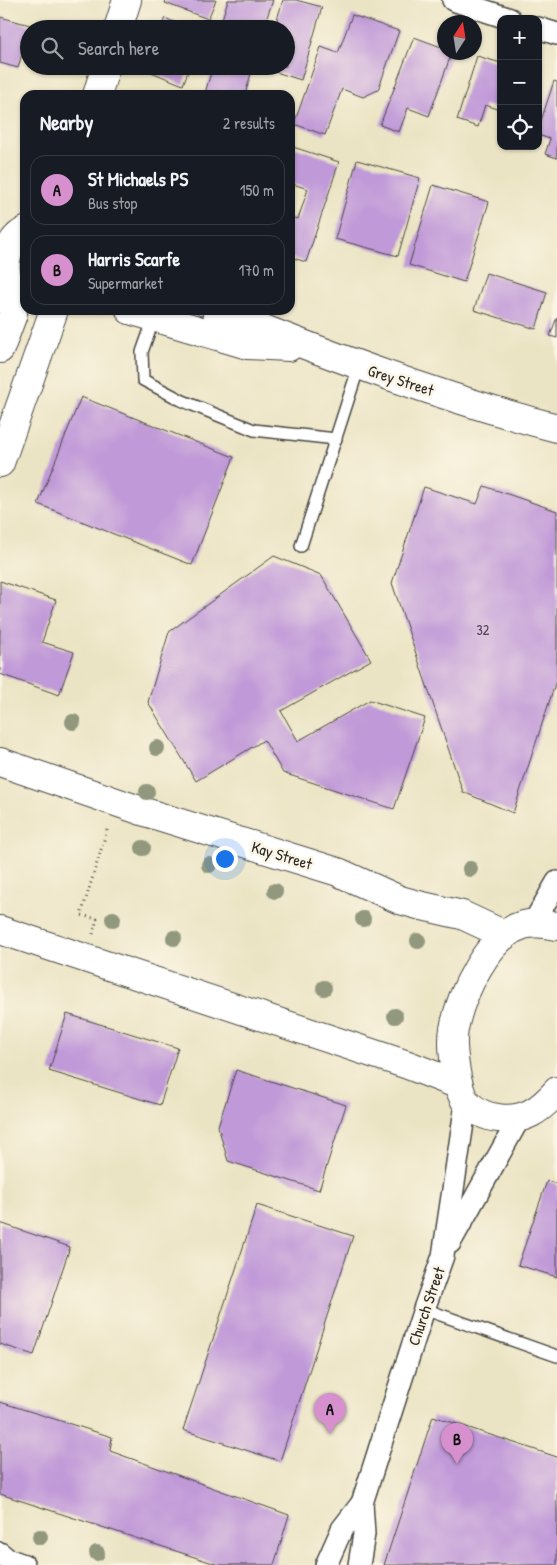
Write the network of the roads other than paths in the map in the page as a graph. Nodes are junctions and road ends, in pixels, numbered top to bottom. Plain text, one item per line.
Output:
1 (127, 0) edge
2 (453, 0) edge
3 (498, 15) edge
4 (121, 20) edge
5 (542, 29) edge
6 (557, 34) edge
7 (103, 75) edge
8 (99, 90) edge
9 (0, 227) edge
10 (20, 229) edge
11 (20, 235) edge
12 (11, 283) edge
13 (52, 315) edge
14 (142, 315) edge
15 (145, 315) edge
16 (228, 315) edge
17 (310, 348) junction
18 (0, 349) edge
19 (359, 366) junction
20 (492, 410) junction
21 (557, 428) edge
22 (336, 438) junction
23 (557, 439) edge
24 (0, 463) edge
25 (301, 546) dead end
26 (0, 762) edge
27 (557, 882) edge
28 (546, 924) edge
29 (0, 930) edge
30 (505, 935) junction
31 (557, 1091) edge
32 (463, 1094) junction
33 (537, 1116) edge
34 (443, 1256) junction
35 (424, 1309) junction
36 (557, 1356) edge
37 (362, 1502) junction
38 (326, 1565) edge
39 (359, 1565) edge

1 - 4 street
2 - 3 street
5 - 6 street
7 - 8 street
9 - 10 street
11 - 12 street
12 - 18 street
13 - 24 street
14 - 22 lane
15 - 17 street, Grey Street
16 - 17 street, Grey Street
17 - 19 street, Grey Street
19 - 20 street, Grey Street
19 - 22 lane
20 - 21 street, Grey Street
20 - 23 street, Grey Street
22 - 25 lane
26 - 30 street, Kay Street
27 - 28 street
28 - 30 street
29 - 32 street
30 - 32 street
31 - 33 street
32 - 33 street
32 - 34 street, Church Street
33 - 34 street
34 - 35 street, Church Street
35 - 36 lane
35 - 37 street, Church Street
37 - 38 street, Church Street
37 - 39 street, Church Street

